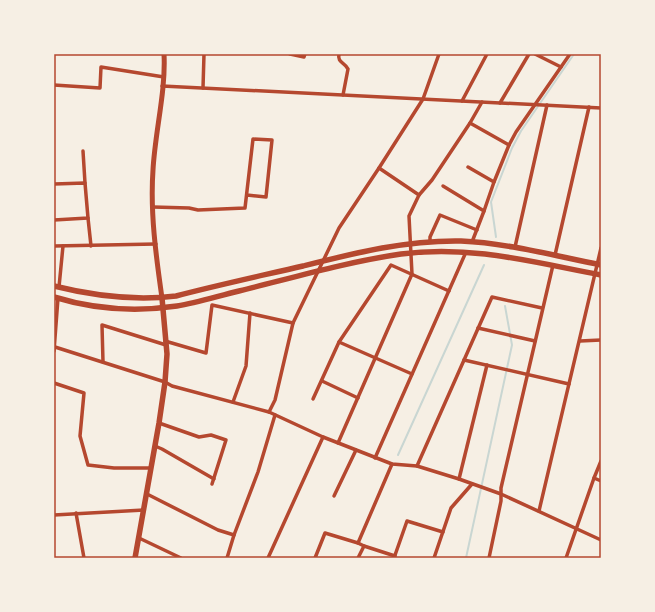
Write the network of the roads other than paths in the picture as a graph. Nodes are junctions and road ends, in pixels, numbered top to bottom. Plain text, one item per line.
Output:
1 (164, 54) edge
2 (204, 54) edge
3 (290, 54) edge
4 (305, 54) edge
5 (339, 54) edge
6 (439, 54) edge
7 (487, 54) edge
8 (529, 54) edge
9 (535, 54) edge
10 (570, 54) edge
11 (561, 67) junction
12 (164, 77) junction
13 (54, 85) edge
14 (162, 86) junction
15 (202, 88) junction
16 (342, 95) junction
17 (422, 99) junction
18 (462, 101) junction
19 (482, 102) junction
20 (500, 103) junction
21 (601, 103) edge
22 (535, 105) junction
23 (547, 105) junction
24 (589, 107) junction
25 (600, 108) edge
26 (470, 123) junction
27 (509, 145) junction
28 (83, 151) dead end
29 (468, 167) dead end
30 (379, 168) junction
31 (494, 182) junction
32 (54, 184) edge
33 (85, 184) junction
34 (443, 186) dead end
35 (246, 195) junction
36 (419, 195) junction
37 (153, 206) junction
38 (484, 211) junction
39 (88, 218) junction
40 (54, 220) edge
41 (477, 230) junction
42 (430, 242) junction
43 (472, 242) junction
44 (411, 243) junction
45 (156, 244) junction
46 (54, 246) edge
47 (63, 246) junction
48 (91, 246) junction
49 (516, 247) junction
50 (601, 248) edge
51 (466, 252) junction
52 (411, 253) junction
53 (555, 256) junction
54 (324, 261) junction
55 (553, 265) junction
56 (599, 265) edge
57 (318, 272) junction
58 (412, 274) junction
59 (598, 274) edge
60 (57, 287) edge
61 (449, 291) junction
62 (56, 297) edge
63 (162, 298) junction
64 (162, 307) junction
65 (542, 308) junction
66 (250, 313) junction
67 (292, 323) junction
68 (478, 328) junction
69 (601, 340) edge
70 (535, 341) junction
71 (580, 341) junction
72 (339, 342) junction
73 (166, 343) junction
74 (54, 349) edge
75 (375, 359) junction
76 (464, 360) junction
77 (103, 362) junction
78 (487, 366) junction
79 (412, 374) junction
80 (527, 374) junction
81 (322, 381) junction
82 (165, 382) junction
83 (54, 383) edge
84 (569, 384) junction
85 (358, 398) junction
86 (313, 399) dead end
87 (234, 402) junction
88 (269, 412) junction
89 (275, 415) junction
90 (159, 423) junction
91 (323, 437) junction
92 (338, 443) junction
93 (155, 446) junction
94 (356, 450) junction
95 (375, 458) junction
96 (601, 461) edge
97 (392, 464) junction
98 (417, 466) junction
99 (151, 468) junction
100 (594, 478) junction
101 (214, 479) junction
102 (460, 479) junction
103 (601, 481) edge
104 (212, 484) dead end
105 (472, 484) junction
106 (146, 494) junction
107 (501, 494) junction
108 (334, 496) dead end
109 (144, 510) junction
110 (539, 511) junction
111 (76, 514) junction
112 (54, 515) edge
113 (577, 528) junction
114 (443, 532) junction
115 (234, 535) junction
116 (139, 538) junction
117 (601, 540) edge
118 (358, 543) junction
119 (364, 546) junction
120 (395, 557) edge
121 (84, 558) edge
122 (135, 558) edge
123 (181, 558) edge
124 (227, 558) edge
125 (268, 558) edge
126 (315, 558) edge
127 (358, 558) edge
128 (434, 558) edge
129 (489, 558) edge
130 (566, 558) edge

1 - 12 main road
2 - 15 street
3 - 4 street
5 - 16 street
6 - 17 street
7 - 18 street
8 - 20 street
9 - 11 street
10 - 11 street
11 - 22 street
12 - 13 street
12 - 14 main road
14 - 15 street
14 - 37 main road
15 - 16 street
16 - 17 street
17 - 18 street
17 - 30 street
18 - 19 street
19 - 20 street
19 - 26 street
20 - 22 street
21 - 25 street
22 - 23 street
22 - 27 street
23 - 24 street
23 - 49 street
24 - 25 street
24 - 53 street
26 - 27 street
26 - 36 street
27 - 31 street
28 - 33 street
29 - 31 street
30 - 36 street
30 - 54 street
31 - 38 street
32 - 33 street
33 - 39 street
34 - 38 street
35 - 35 street
35 - 37 street
36 - 44 street
37 - 45 main road
38 - 41 street
39 - 40 street
39 - 48 street
41 - 42 street
41 - 43 street
42 - 43 main road
42 - 44 main road
43 - 49 main road
44 - 52 street
44 - 54 main road
45 - 48 street
45 - 63 main road
46 - 47 street
47 - 48 street
47 - 60 street
49 - 53 main road
50 - 56 street
51 - 52 main road
51 - 55 main road
51 - 61 street
52 - 57 main road
52 - 58 street
53 - 56 main road
54 - 57 street
54 - 63 main road
55 - 59 main road
55 - 65 street
56 - 59 street
57 - 64 main road
57 - 67 street
58 - 61 street
58 - 72 street
58 - 75 street
59 - 71 street
60 - 63 main road
61 - 79 street
62 - 64 main road
62 - 74 street
63 - 64 main road
64 - 73 main road
65 - 68 street
65 - 70 street
66 - 67 street
66 - 73 street
66 - 87 street
67 - 88 street
68 - 70 street
68 - 76 street
69 - 71 street
70 - 80 street
71 - 84 street
72 - 75 street
72 - 81 street
73 - 77 street
73 - 82 main road
74 - 77 street
75 - 79 street
75 - 85 street
76 - 78 street
76 - 98 street
77 - 82 street
78 - 80 street
78 - 102 street
79 - 95 street
80 - 84 street
80 - 107 street
81 - 85 street
81 - 86 street
82 - 87 street
82 - 90 main road
83 - 99 street
84 - 110 street
85 - 92 street
87 - 88 street
88 - 89 street
89 - 91 street
89 - 115 street
90 - 93 main road
90 - 101 street
91 - 92 street
91 - 125 street
92 - 94 street
93 - 99 main road
93 - 101 street
94 - 95 street
94 - 108 street
95 - 97 street
96 - 100 street
97 - 98 street
97 - 118 street
98 - 102 street
99 - 106 main road
100 - 103 street
100 - 113 street
101 - 104 street
102 - 105 street
105 - 107 street
105 - 114 street
106 - 109 main road
106 - 115 street
107 - 110 street
107 - 129 street
109 - 111 street
109 - 116 main road
110 - 113 street
111 - 112 street
111 - 121 street
113 - 117 street
113 - 130 street
114 - 120 street
114 - 128 street
115 - 124 street
116 - 122 main road
116 - 123 street
118 - 119 street
118 - 126 street
119 - 120 street
119 - 127 street

